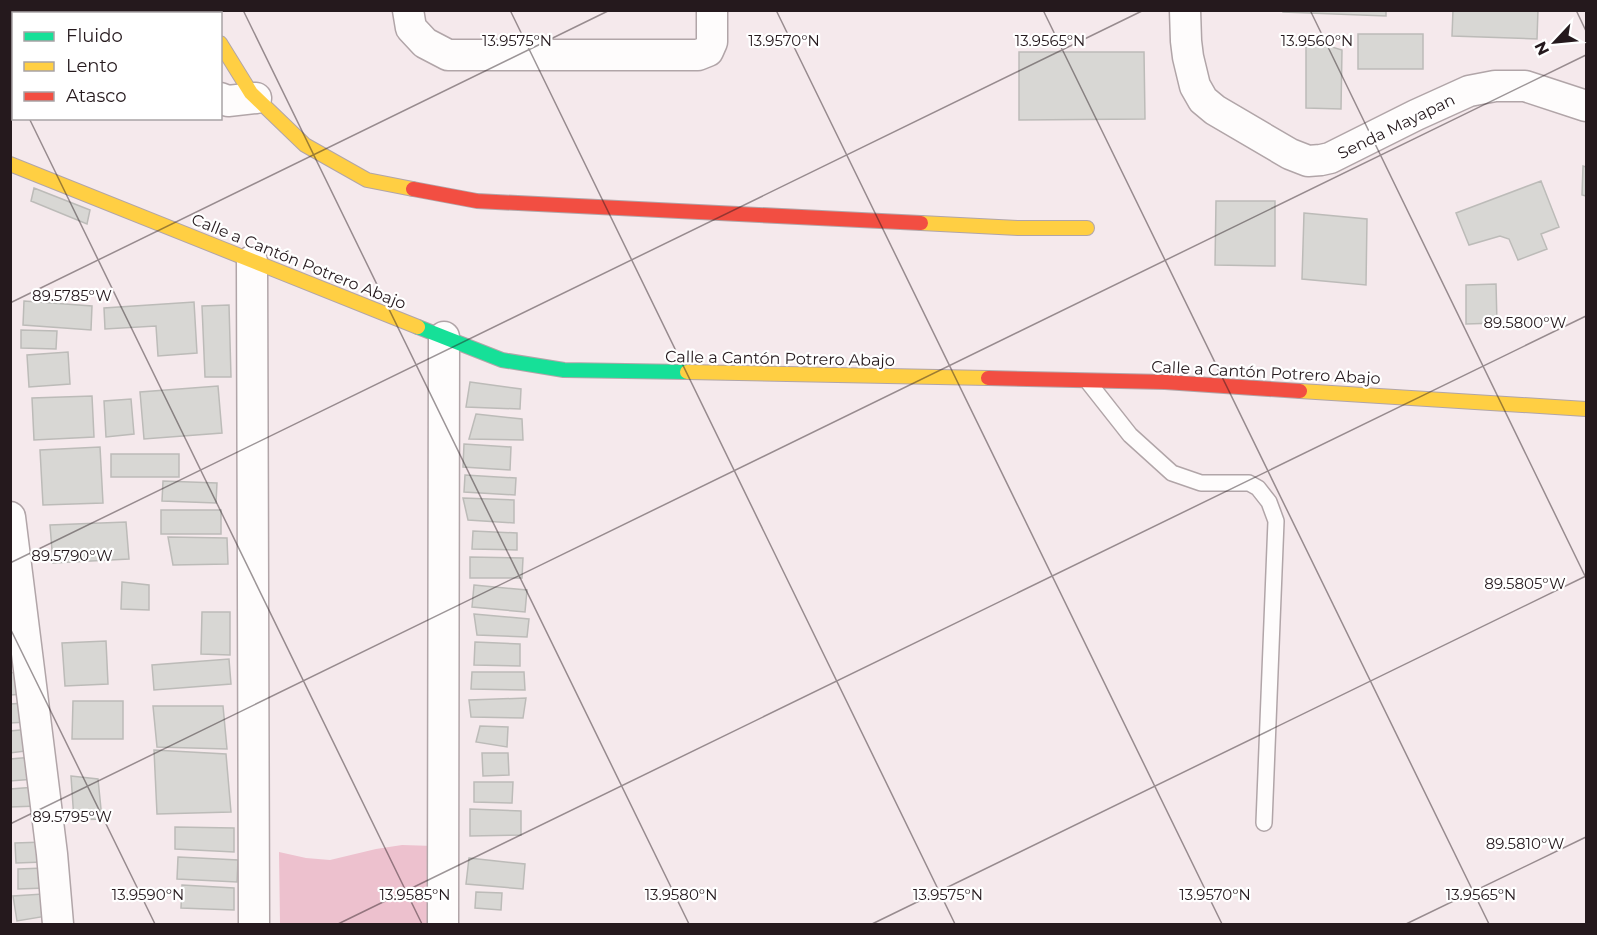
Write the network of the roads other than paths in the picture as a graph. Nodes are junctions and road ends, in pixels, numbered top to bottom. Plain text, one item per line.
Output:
1 (408, 10) edge
2 (712, 10) edge
3 (1185, 10) edge
4 (222, 47) edge
5 (256, 98) junction
6 (222, 99) edge
7 (1587, 106) edge
8 (10, 164) edge
9 (1087, 228) dead end
10 (252, 261) junction
11 (444, 337) junction
12 (1087, 380) junction
13 (1587, 409) edge
14 (10, 517) edge
15 (1264, 823) dead end
16 (58, 924) edge
17 (254, 924) edge
18 (444, 924) edge

1 - 2 street
3 - 7 street, Senda Mayapan
4 - 5 street
5 - 6 street
5 - 9 street
8 - 10 street, Calle a Cantón Potrero Abajo
10 - 11 street, Calle a Cantón Potrero Abajo
10 - 17 street
11 - 12 street, Calle a Cantón Potrero Abajo
11 - 18 street
12 - 13 street, Calle a Cantón Potrero Abajo
12 - 15 lane
14 - 16 street

